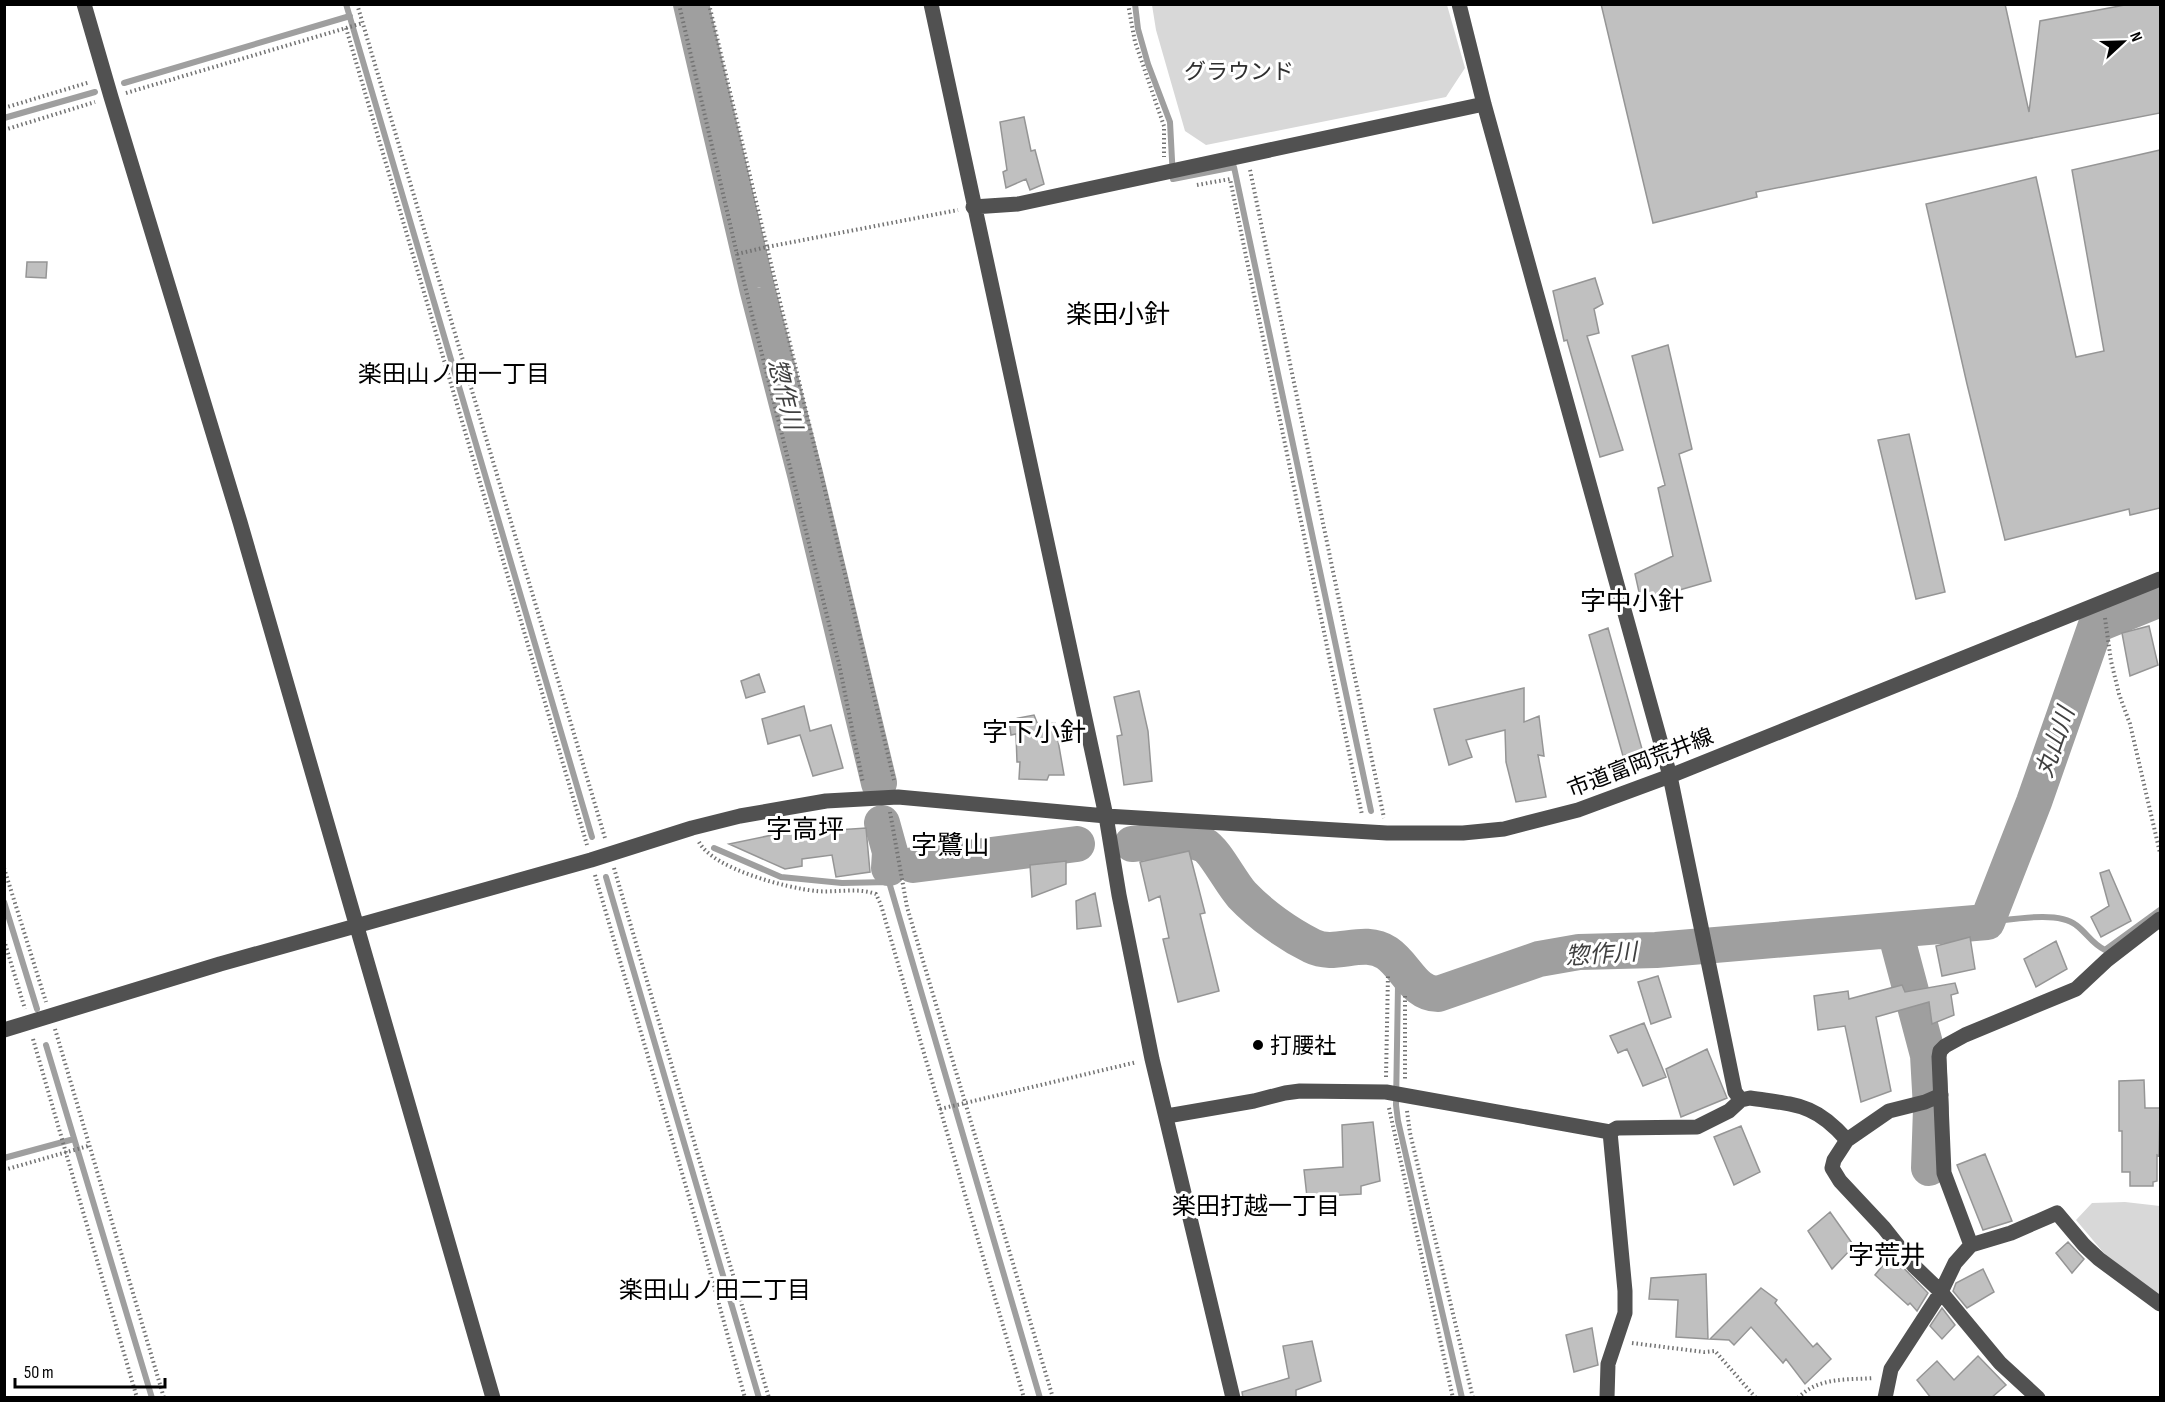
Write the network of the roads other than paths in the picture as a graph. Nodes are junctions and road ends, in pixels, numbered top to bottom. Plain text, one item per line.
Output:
1 (84, 4) edge
2 (931, 4) edge
3 (1458, 4) edge
4 (1484, 104) junction
5 (973, 207) junction
6 (2160, 579) edge
7 (1670, 776) junction
8 (1106, 816) junction
9 (2160, 919) edge
10 (358, 925) junction
11 (4, 1030) edge
12 (1941, 1095) junction
13 (1741, 1100) junction
14 (1167, 1116) junction
15 (1610, 1132) junction
16 (1847, 1140) junction
17 (1971, 1245) junction
18 (1941, 1292) junction
19 (2160, 1304) edge
20 (493, 1398) edge
21 (1233, 1398) edge
22 (1607, 1398) edge
23 (1885, 1398) edge
24 (2038, 1398) edge

1 - 10 street
2 - 5 street
3 - 4 street
4 - 5 street
4 - 7 street
5 - 8 street
6 - 7 street, 市道富岡荒井線
7 - 8 street, 市道富岡荒井線
7 - 13 street
8 - 10 street, 市道富岡荒井線
8 - 14 street
9 - 12 street
10 - 11 street, 市道富岡荒井線
10 - 20 street
12 - 16 street
12 - 17 street
13 - 15 street
13 - 16 street
14 - 15 street
14 - 21 street
15 - 22 street
16 - 18 street
17 - 18 street
17 - 19 street
18 - 23 street
18 - 24 street

